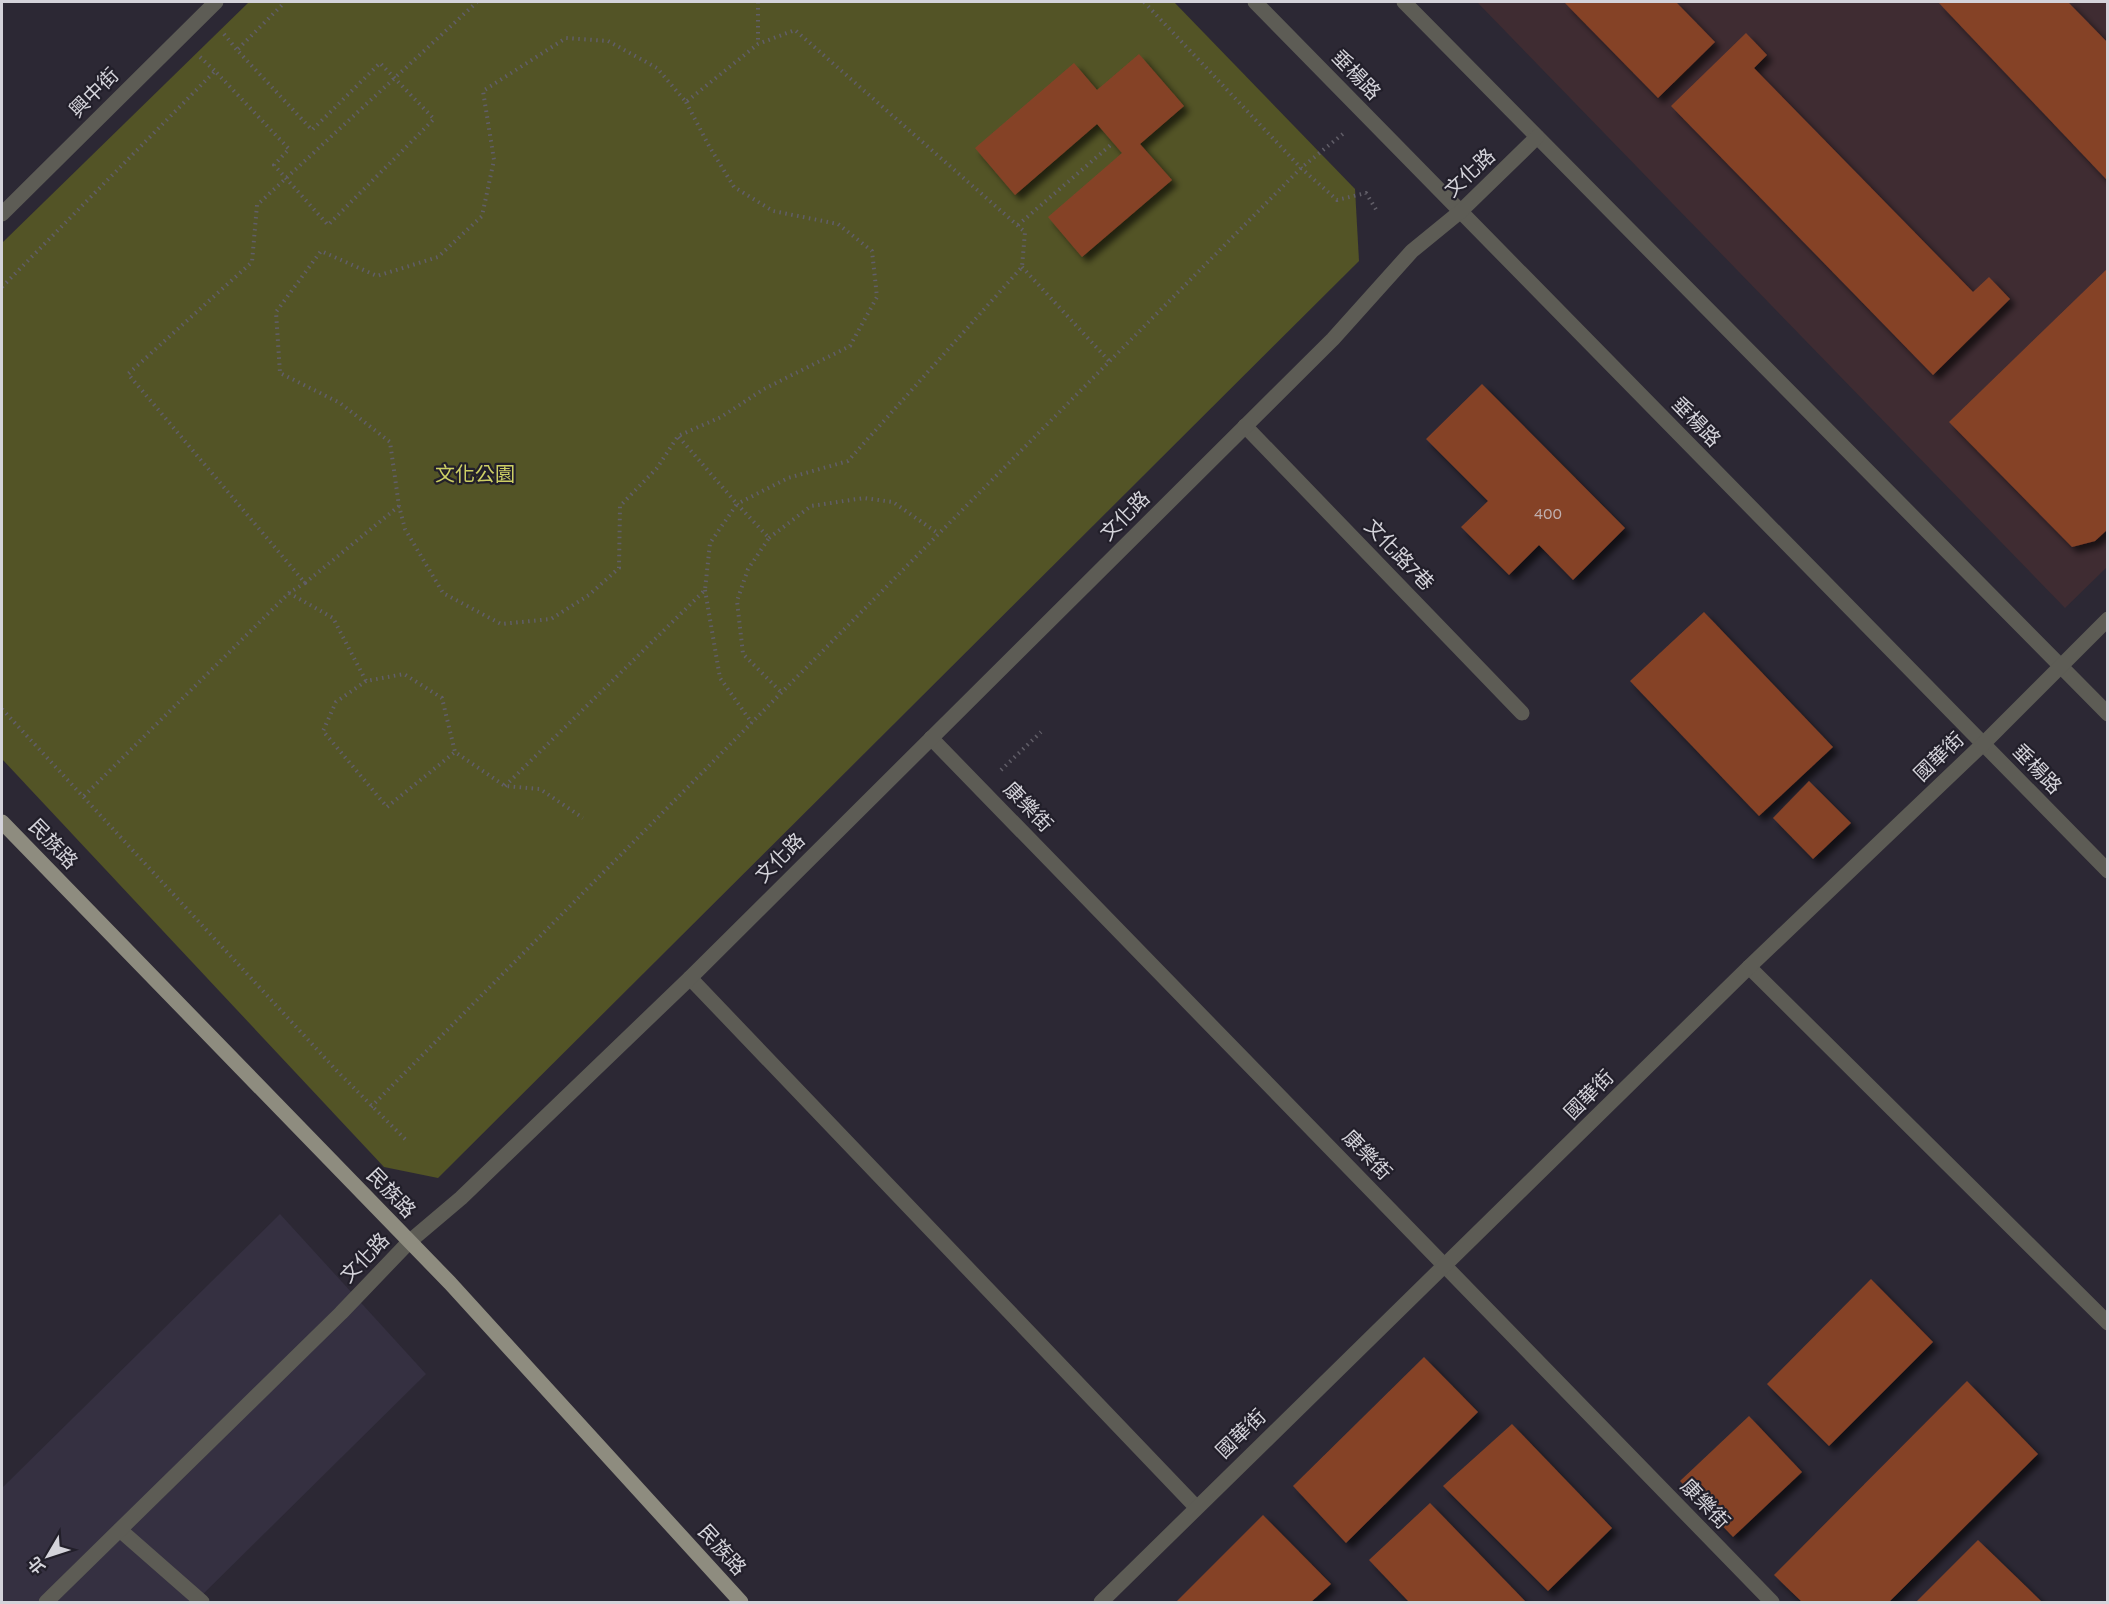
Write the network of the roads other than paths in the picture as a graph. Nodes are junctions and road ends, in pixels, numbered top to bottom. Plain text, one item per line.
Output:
1 (1255, 2) edge
2 (1404, 2) edge
3 (206, 5) edge
4 (1537, 137) junction
5 (1461, 211) junction
6 (2, 214) edge
7 (1245, 426) junction
8 (2108, 619) edge
9 (2061, 667) junction
10 (1522, 712) dead end
11 (2108, 714) edge
12 (931, 738) junction
13 (1983, 744) junction
14 (2, 822) edge
15 (2108, 871) edge
16 (1749, 967) junction
17 (690, 978) junction
18 (409, 1242) junction
19 (1444, 1265) junction
20 (2108, 1323) edge
21 (1196, 1507) junction
22 (120, 1530) junction
23 (46, 1602) edge
24 (202, 1602) edge
25 (741, 1602) edge
26 (1101, 1602) edge
27 (1772, 1602) edge

1 - 5 street, 垂楊路
2 - 4 street
3 - 6 street, 興中街
4 - 5 street, 文化路
4 - 9 street
5 - 7 street, 文化路
5 - 13 street, 垂楊路
7 - 10 street, 文化路7巷
7 - 12 street, 文化路
8 - 9 street, 國華街
9 - 11 street
9 - 13 street, 國華街
12 - 17 street, 文化路
12 - 19 street, 康樂街
13 - 15 street, 垂楊路
13 - 16 street, 國華街
14 - 18 main road, 民族路
16 - 19 street, 國華街
16 - 20 street
17 - 18 street, 文化路
17 - 21 street
18 - 22 street, 文化路
18 - 25 main road, 民族路
19 - 21 street, 國華街
19 - 27 street, 康樂街
21 - 26 street, 國華街
22 - 23 street, 文化路
22 - 24 street

